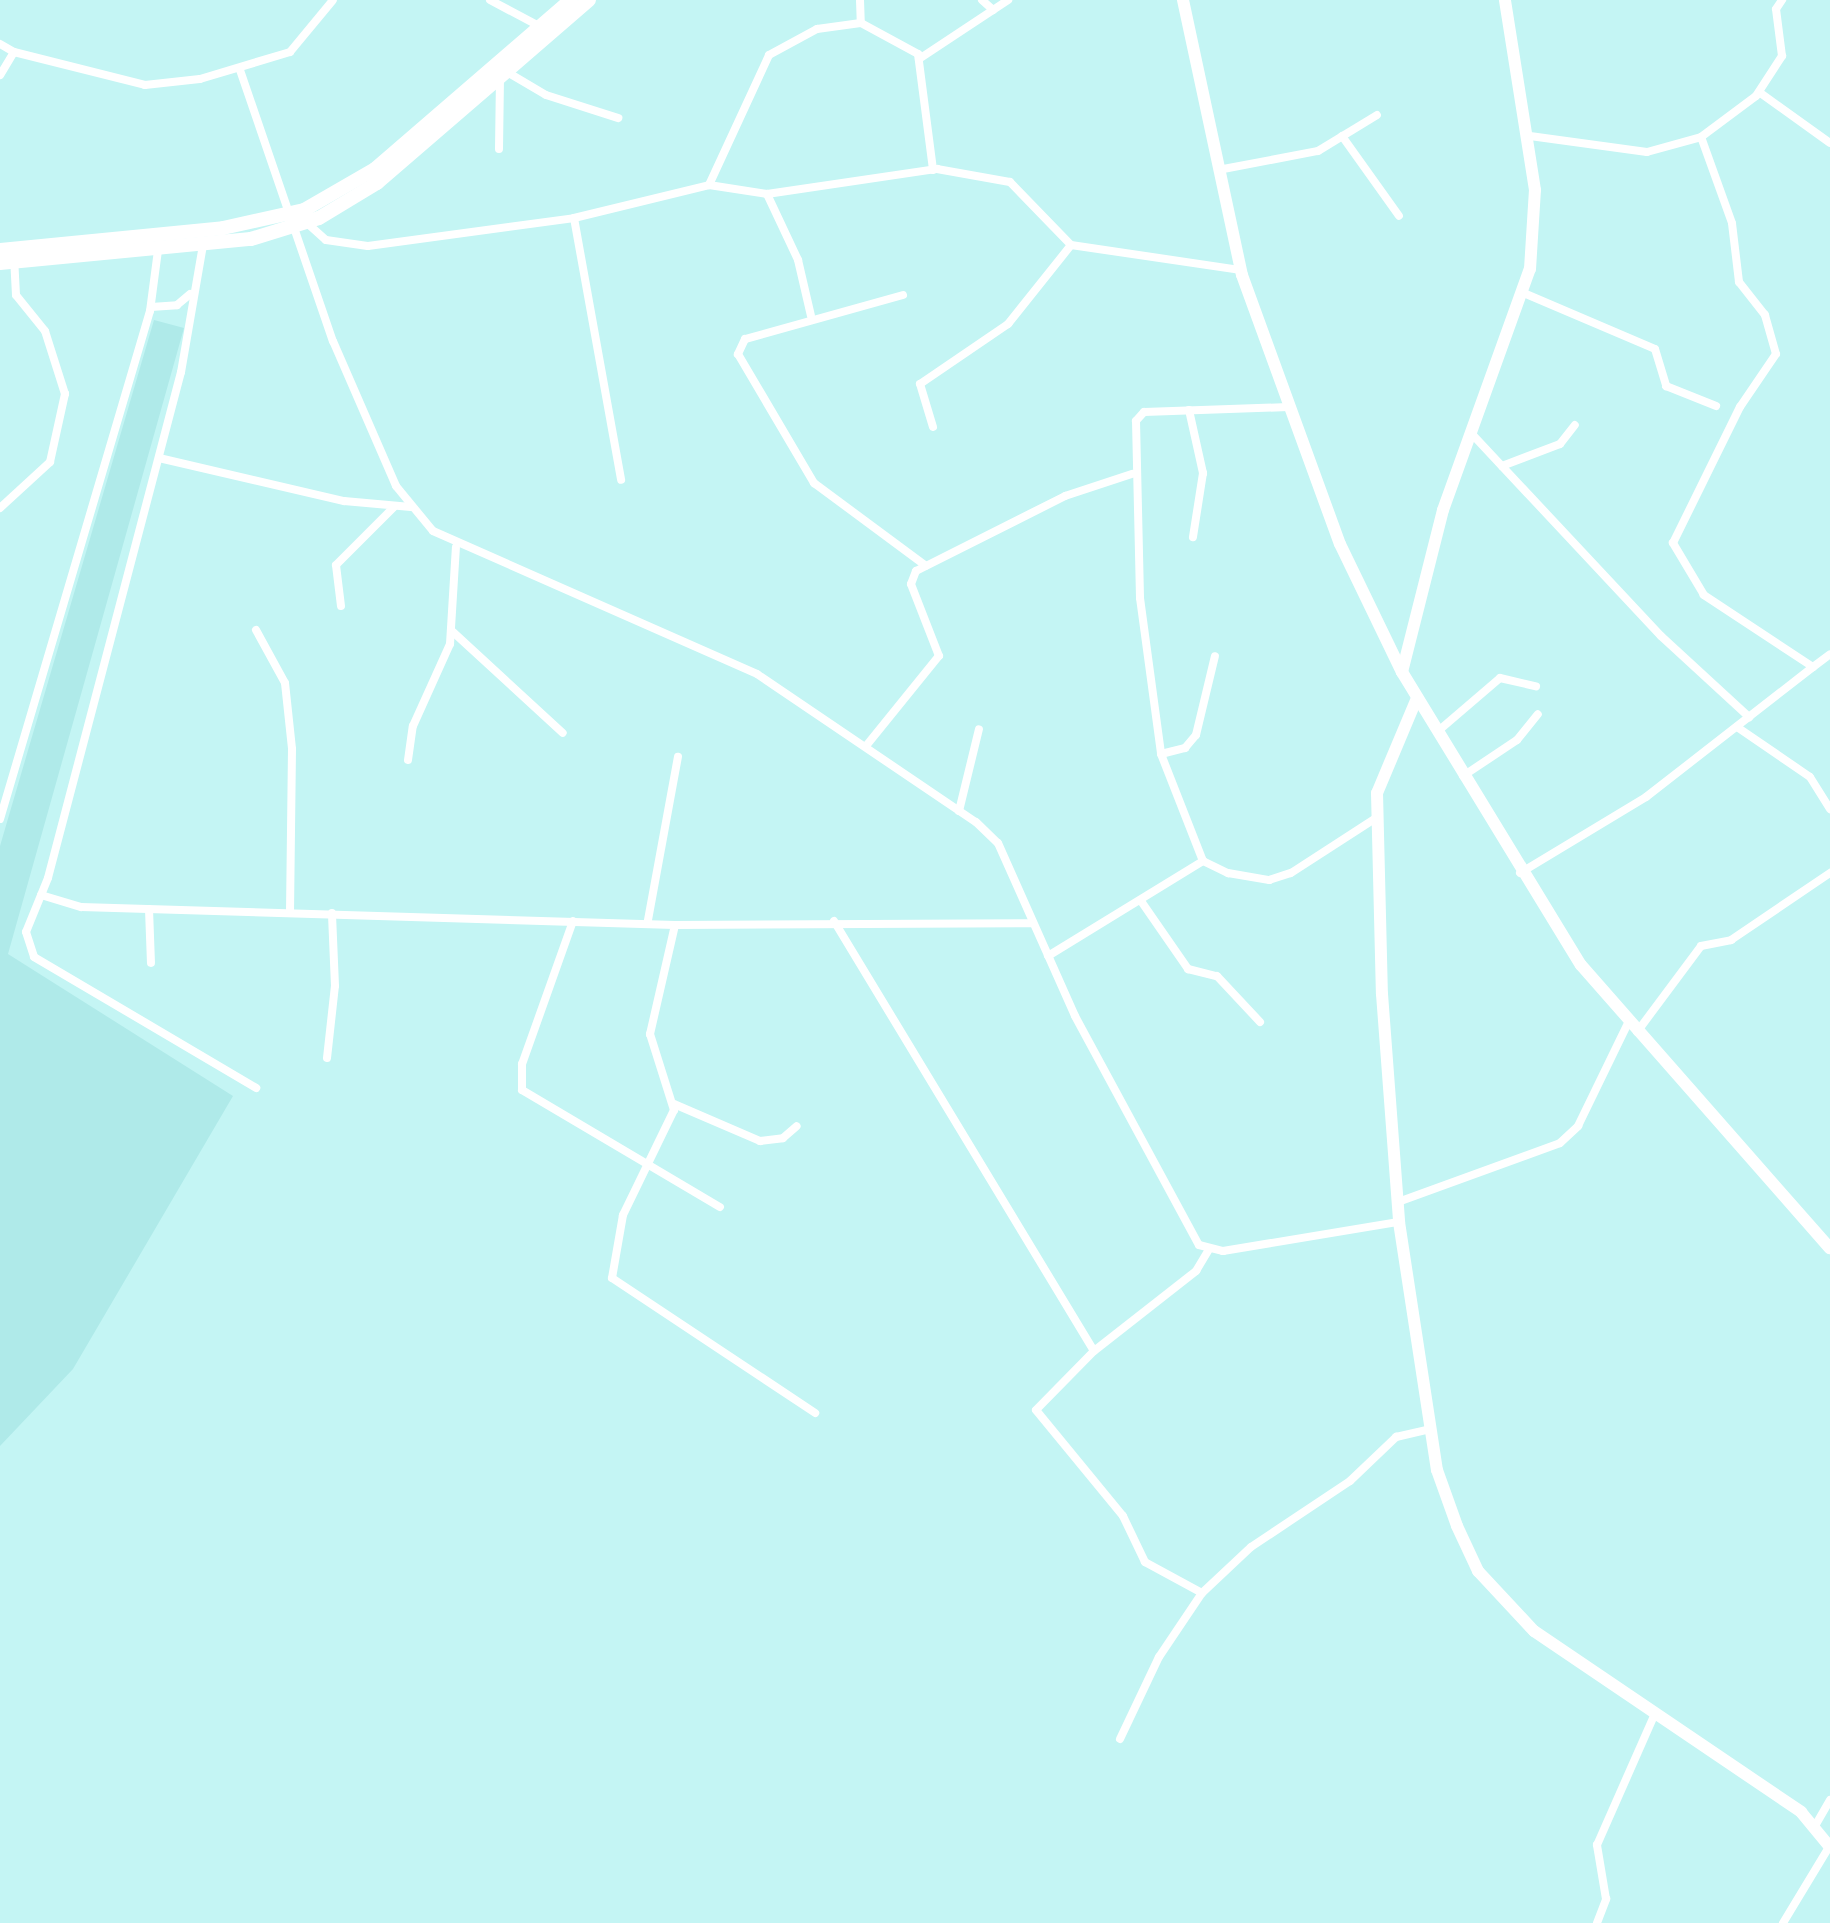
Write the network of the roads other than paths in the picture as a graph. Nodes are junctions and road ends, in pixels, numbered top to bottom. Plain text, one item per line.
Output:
1 (333, 0) edge
2 (490, 0) edge
3 (571, 0) edge
4 (589, 0) edge
5 (860, 0) edge
6 (982, 0) edge
7 (1008, 0) edge
8 (1183, 0) edge
9 (1505, 0) edge
10 (1782, 0) edge
11 (993, 10) junction
12 (861, 23) junction
13 (539, 26) junction
14 (0, 44) edge
15 (14, 52) junction
16 (919, 59) junction
17 (240, 70) junction
18 (0, 75) edge
19 (504, 76) junction
20 (1759, 92) junction
21 (1377, 115) dead end
22 (618, 118) dead end
23 (1342, 136) junction
24 (1530, 136) junction
25 (1701, 137) junction
26 (1830, 143) edge
27 (499, 149) dead end
28 (933, 170) junction
29 (1216, 170) junction
30 (709, 185) junction
31 (767, 194) junction
32 (1399, 216) dead end
33 (574, 218) junction
34 (291, 222) junction
35 (307, 223) junction
36 (203, 245) junction
37 (1071, 245) junction
38 (0, 250) edge
39 (158, 250) junction
40 (7, 262) edge
41 (1241, 270) junction
42 (190, 294) junction
43 (1526, 294) junction
44 (903, 295) dead end
45 (151, 307) junction
46 (811, 316) junction
47 (1716, 406) dead end
48 (1288, 407) junction
49 (1189, 410) junction
50 (1575, 425) dead end
51 (933, 427) dead end
52 (1471, 433) junction
53 (159, 458) junction
54 (1502, 466) junction
55 (1132, 474) junction
56 (621, 480) dead end
57 (411, 507) junction
58 (0, 508) edge
59 (393, 508) junction
60 (1193, 537) dead end
61 (456, 547) junction
62 (926, 566) junction
63 (341, 606) dead end
64 (256, 630) dead end
65 (453, 632) junction
66 (1830, 654) edge
67 (1215, 656) dead end
68 (1813, 667) junction
69 (1402, 672) junction
70 (1536, 686) dead end
71 (1417, 698) junction
72 (1538, 714) dead end
73 (1749, 717) junction
74 (1737, 727) junction
75 (979, 729) dead end
76 (1437, 732) junction
77 (563, 733) dead end
78 (866, 746) junction
79 (1161, 754) junction
80 (678, 757) dead end
81 (408, 760) dead end
82 (1463, 776) junction
83 (1830, 809) edge
84 (959, 811) junction
85 (1376, 818) junction
86 (0, 819) edge
87 (1203, 861) junction
88 (1520, 873) junction
89 (1830, 873) edge
90 (41, 895) junction
91 (1141, 901) junction
92 (149, 909) junction
93 (290, 912) junction
94 (332, 913) junction
95 (648, 920) junction
96 (573, 921) junction
97 (834, 921) junction
98 (1032, 923) junction
99 (675, 925) junction
100 (1048, 956) junction
101 (151, 963) dead end
102 (1260, 1022) dead end
103 (1632, 1028) junction
104 (327, 1058) dead end
105 (256, 1088) dead end
106 (674, 1104) junction
107 (797, 1126) dead end
108 (647, 1165) junction
109 (1398, 1202) junction
110 (720, 1207) dead end
111 (1399, 1222) junction
112 (1830, 1248) edge
113 (1208, 1251) junction
114 (1094, 1351) junction
115 (815, 1413) dead end
116 (1430, 1429) junction
117 (1202, 1593) junction
118 (1654, 1716) junction
119 (1120, 1739) dead end
120 (1830, 1800) edge
121 (1815, 1826) junction
122 (1830, 1847) edge
123 (1597, 1923) edge
124 (1783, 1923) edge

1 - 17 street
2 - 13 street
3 - 13 main road
4 - 19 main road
5 - 12 street
6 - 11 street
7 - 11 street
8 - 29 street
9 - 24 street
10 - 20 street
11 - 16 street
12 - 16 street
12 - 30 street
13 - 34 main road
14 - 15 street
15 - 17 street
15 - 18 street
16 - 28 street
17 - 34 street
19 - 22 street
19 - 27 street
19 - 35 main road
20 - 25 street
20 - 26 street
21 - 23 street
23 - 29 street
23 - 32 street
24 - 25 street
24 - 43 street
25 - 68 street
28 - 31 street
28 - 37 street
29 - 41 street
30 - 31 street
30 - 33 street
31 - 46 street
33 - 35 street
33 - 56 street
34 - 35 main road
34 - 36 main road
34 - 38 main road
34 - 57 street
36 - 39 main road
36 - 42 street
37 - 41 street
37 - 51 street
39 - 40 main road
39 - 45 street
40 - 58 street
41 - 48 street
42 - 45 street
42 - 53 street
43 - 47 street
43 - 52 street
44 - 46 street
45 - 86 street
46 - 62 street
48 - 49 street
48 - 69 street
49 - 55 street
49 - 60 street
50 - 54 street
52 - 54 street
52 - 69 street
53 - 59 street
53 - 90 street
54 - 73 street
55 - 62 street
55 - 79 street
57 - 59 street
57 - 61 street
59 - 63 street
61 - 65 street
61 - 78 street
62 - 78 street
64 - 93 street
65 - 77 street
65 - 81 street
66 - 68 street
67 - 79 street
68 - 73 street
69 - 71 street
70 - 76 street
71 - 76 street
71 - 85 street
72 - 82 street
73 - 74 street
74 - 83 street
74 - 88 street
75 - 84 street
76 - 82 street
78 - 84 street
79 - 87 street
80 - 95 street
82 - 88 street
84 - 98 street
85 - 87 street
85 - 109 street
87 - 91 street
88 - 103 street
89 - 103 street
90 - 92 street
90 - 105 street
91 - 100 street
91 - 102 street
92 - 93 street
92 - 101 street
93 - 94 street
94 - 96 street
94 - 104 street
95 - 96 street
95 - 99 street
96 - 108 street
97 - 98 street
97 - 99 street
97 - 114 street
98 - 100 street
99 - 106 street
100 - 113 street
103 - 109 street
103 - 112 street
106 - 107 street
106 - 108 street
108 - 110 street
108 - 115 street
109 - 111 street
111 - 113 street
111 - 116 street
113 - 114 street
114 - 117 street
116 - 117 street
116 - 118 street
117 - 119 street
118 - 121 street
118 - 123 street
120 - 121 street
121 - 122 street
122 - 124 street

